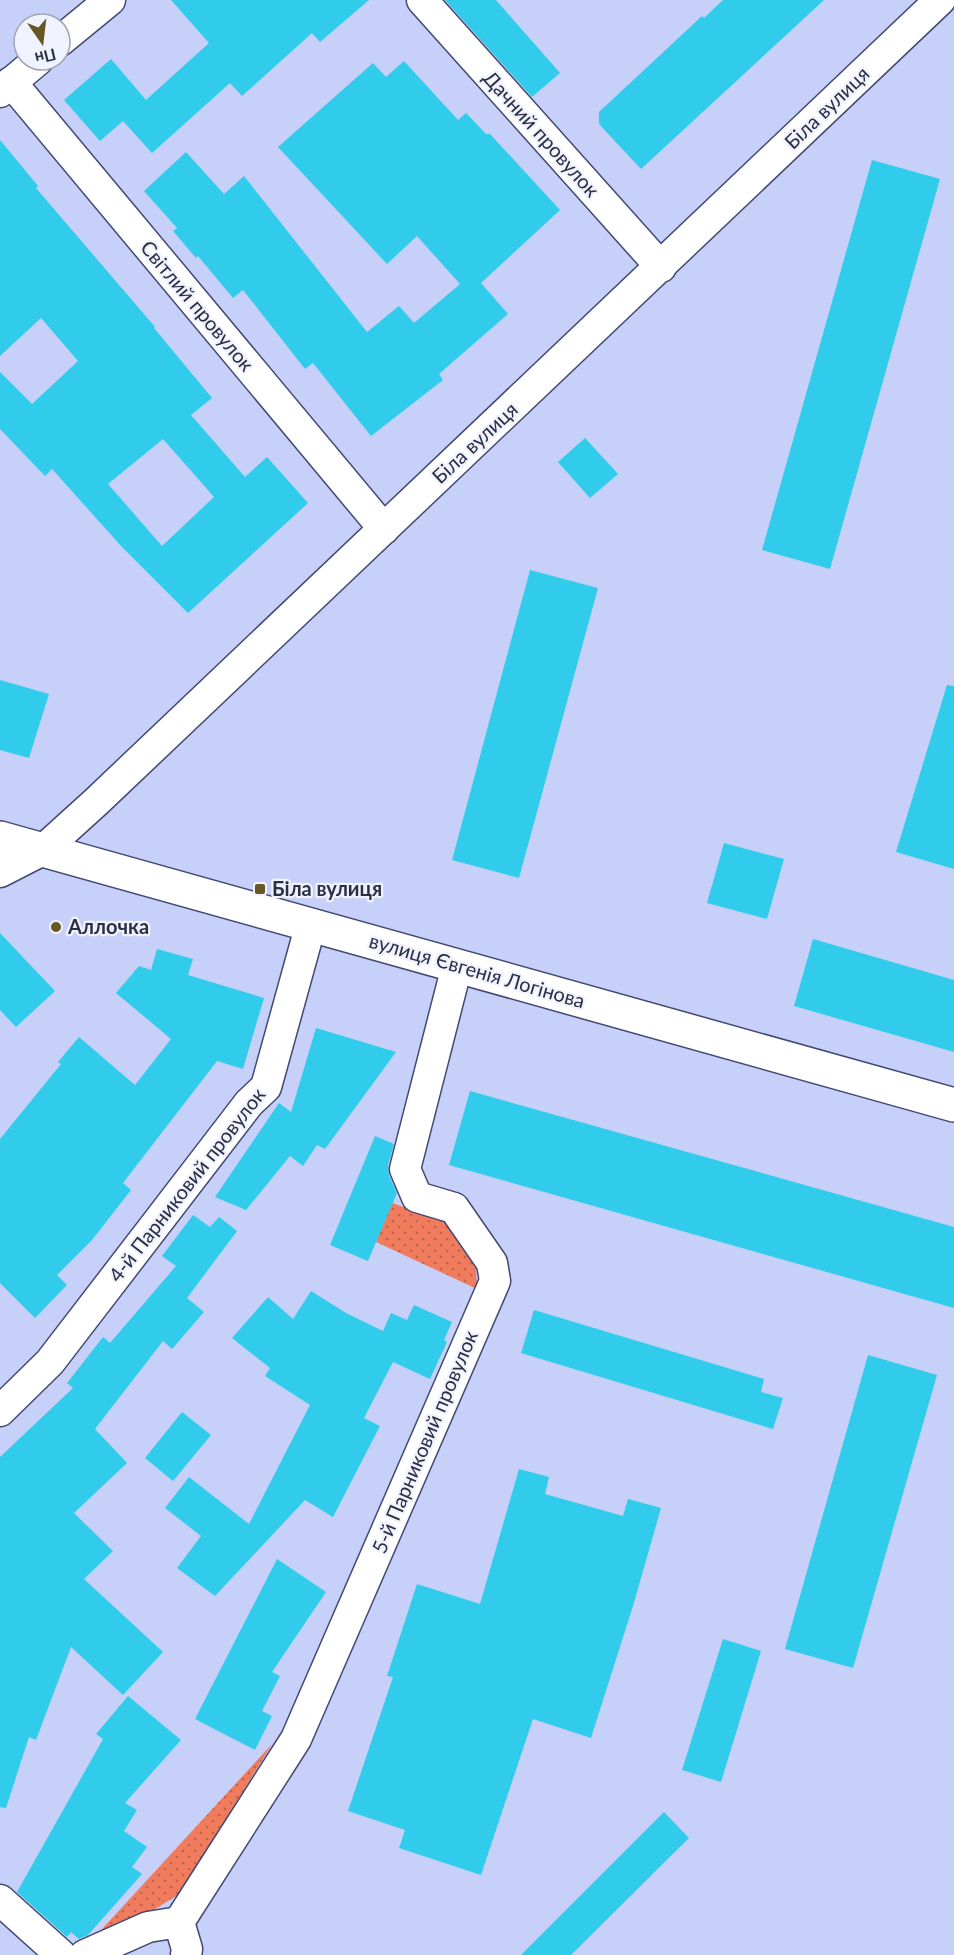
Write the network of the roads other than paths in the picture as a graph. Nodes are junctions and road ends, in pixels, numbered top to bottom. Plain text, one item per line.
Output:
1 (110, 0) edge
2 (422, 0) edge
3 (940, 0) edge
4 (72, 31) edge
5 (24, 72) edge
6 (6, 87) edge
7 (661, 267) junction
8 (384, 529) junction
9 (0, 838) edge
10 (43, 850) junction
11 (0, 872) edge
12 (311, 924) junction
13 (457, 966) junction
14 (954, 1105) edge
15 (0, 1411) edge
16 (0, 1900) edge
17 (180, 1922) junction
18 (61, 1955) edge
19 (86, 1955) edge
20 (186, 1955) edge

1 - 4 street
2 - 7 street, Дачний провулок
3 - 7 street, Біла вулиця
5 - 6 street
6 - 8 street, Світлий провулок
7 - 8 street, Біла вулиця
8 - 10 street, Біла вулиця
9 - 10 street, вулиця Євгенія Логінова
10 - 11 street, Біла вулиця
10 - 12 street, вулиця Євгенія Логінова
12 - 13 street, вулиця Євгенія Логінова
12 - 15 street, 4-й Парниковий провулок
13 - 14 street, вулиця Євгенія Логінова
13 - 17 street, 5-й Парниковий провулок
16 - 18 street
17 - 19 street
17 - 20 street

